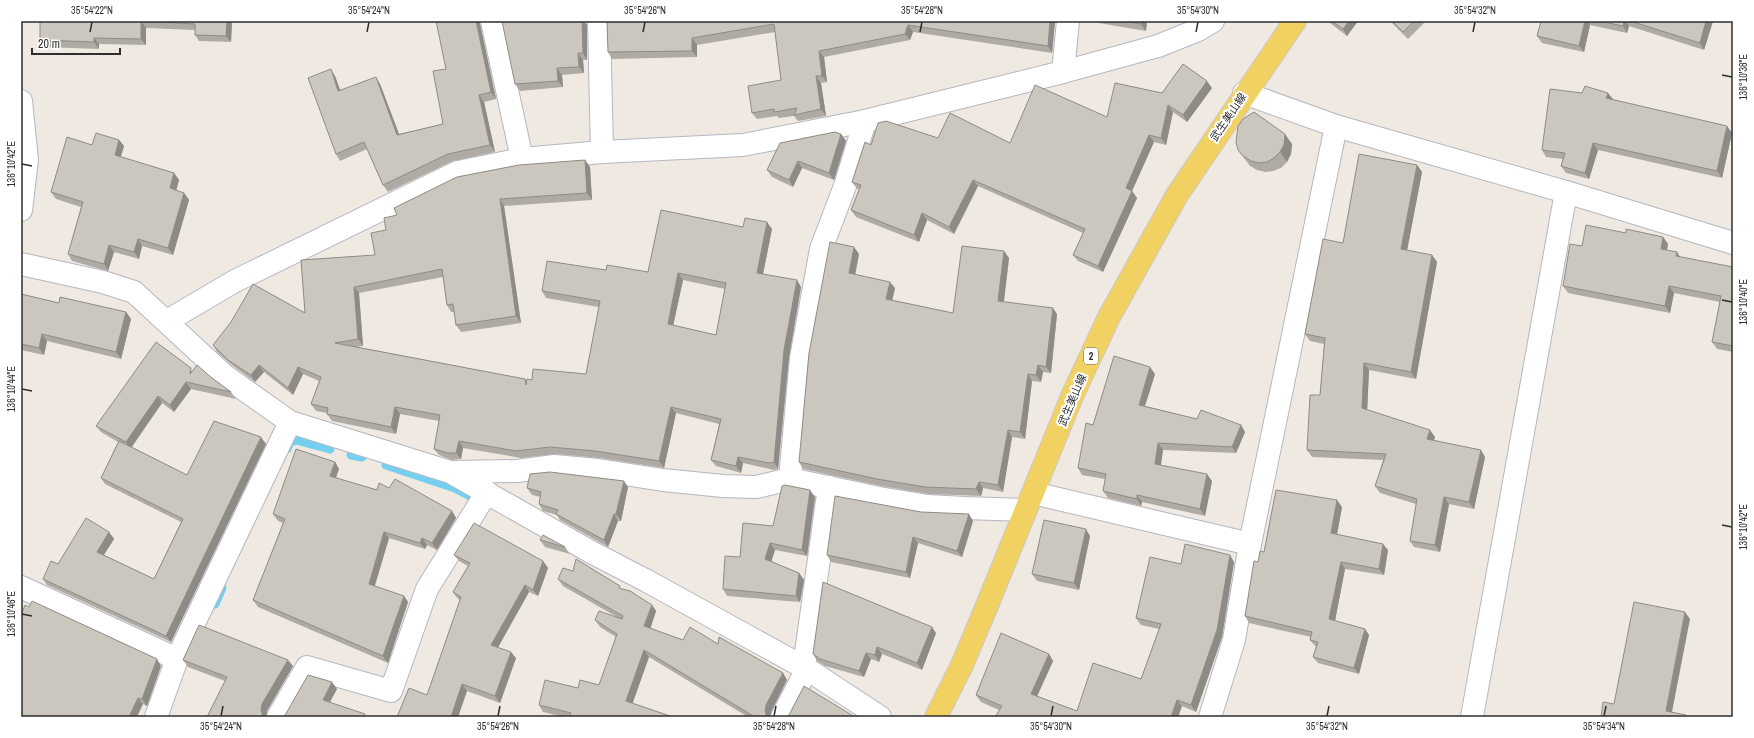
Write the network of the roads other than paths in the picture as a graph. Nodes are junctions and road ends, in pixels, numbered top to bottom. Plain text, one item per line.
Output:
1 (492, 21) edge
2 (599, 21) edge
3 (1068, 21) edge
4 (1213, 21) edge
5 (1295, 21) edge
6 (1063, 72) junction
7 (1244, 93) junction
8 (21, 101) edge
9 (865, 121) junction
10 (1336, 126) junction
11 (602, 152) junction
12 (522, 159) junction
13 (1566, 192) junction
14 (21, 210) edge
15 (1733, 243) edge
16 (21, 264) edge
17 (167, 322) junction
18 (290, 422) junction
19 (450, 472) junction
20 (790, 479) junction
21 (829, 487) junction
22 (487, 492) junction
23 (1029, 501) junction
24 (1250, 544) junction
25 (21, 588) edge
26 (178, 659) junction
27 (806, 668) junction
28 (156, 717) edge
29 (278, 717) edge
30 (782, 717) edge
31 (880, 717) edge
32 (936, 717) edge
33 (1210, 717) edge
34 (1472, 717) edge

1 - 12 street
2 - 11 street
3 - 6 street
4 - 6 street
5 - 7 main road, 武生美山線 / 2
6 - 9 street
7 - 10 street
7 - 23 main road, 武生美山線 / 2
8 - 14 street
9 - 11 street
9 - 20 street
10 - 13 street
10 - 24 street
11 - 12 street
12 - 17 street
13 - 15 street
13 - 34 street
16 - 17 street
17 - 18 street
18 - 19 street
18 - 26 street
19 - 20 street
19 - 22 street
20 - 21 street
21 - 23 street
21 - 27 street
22 - 27 street
22 - 29 street
23 - 24 street
23 - 32 main road, 武生美山線 / 2
24 - 33 street
25 - 26 street
26 - 28 street
27 - 30 street
27 - 31 street

